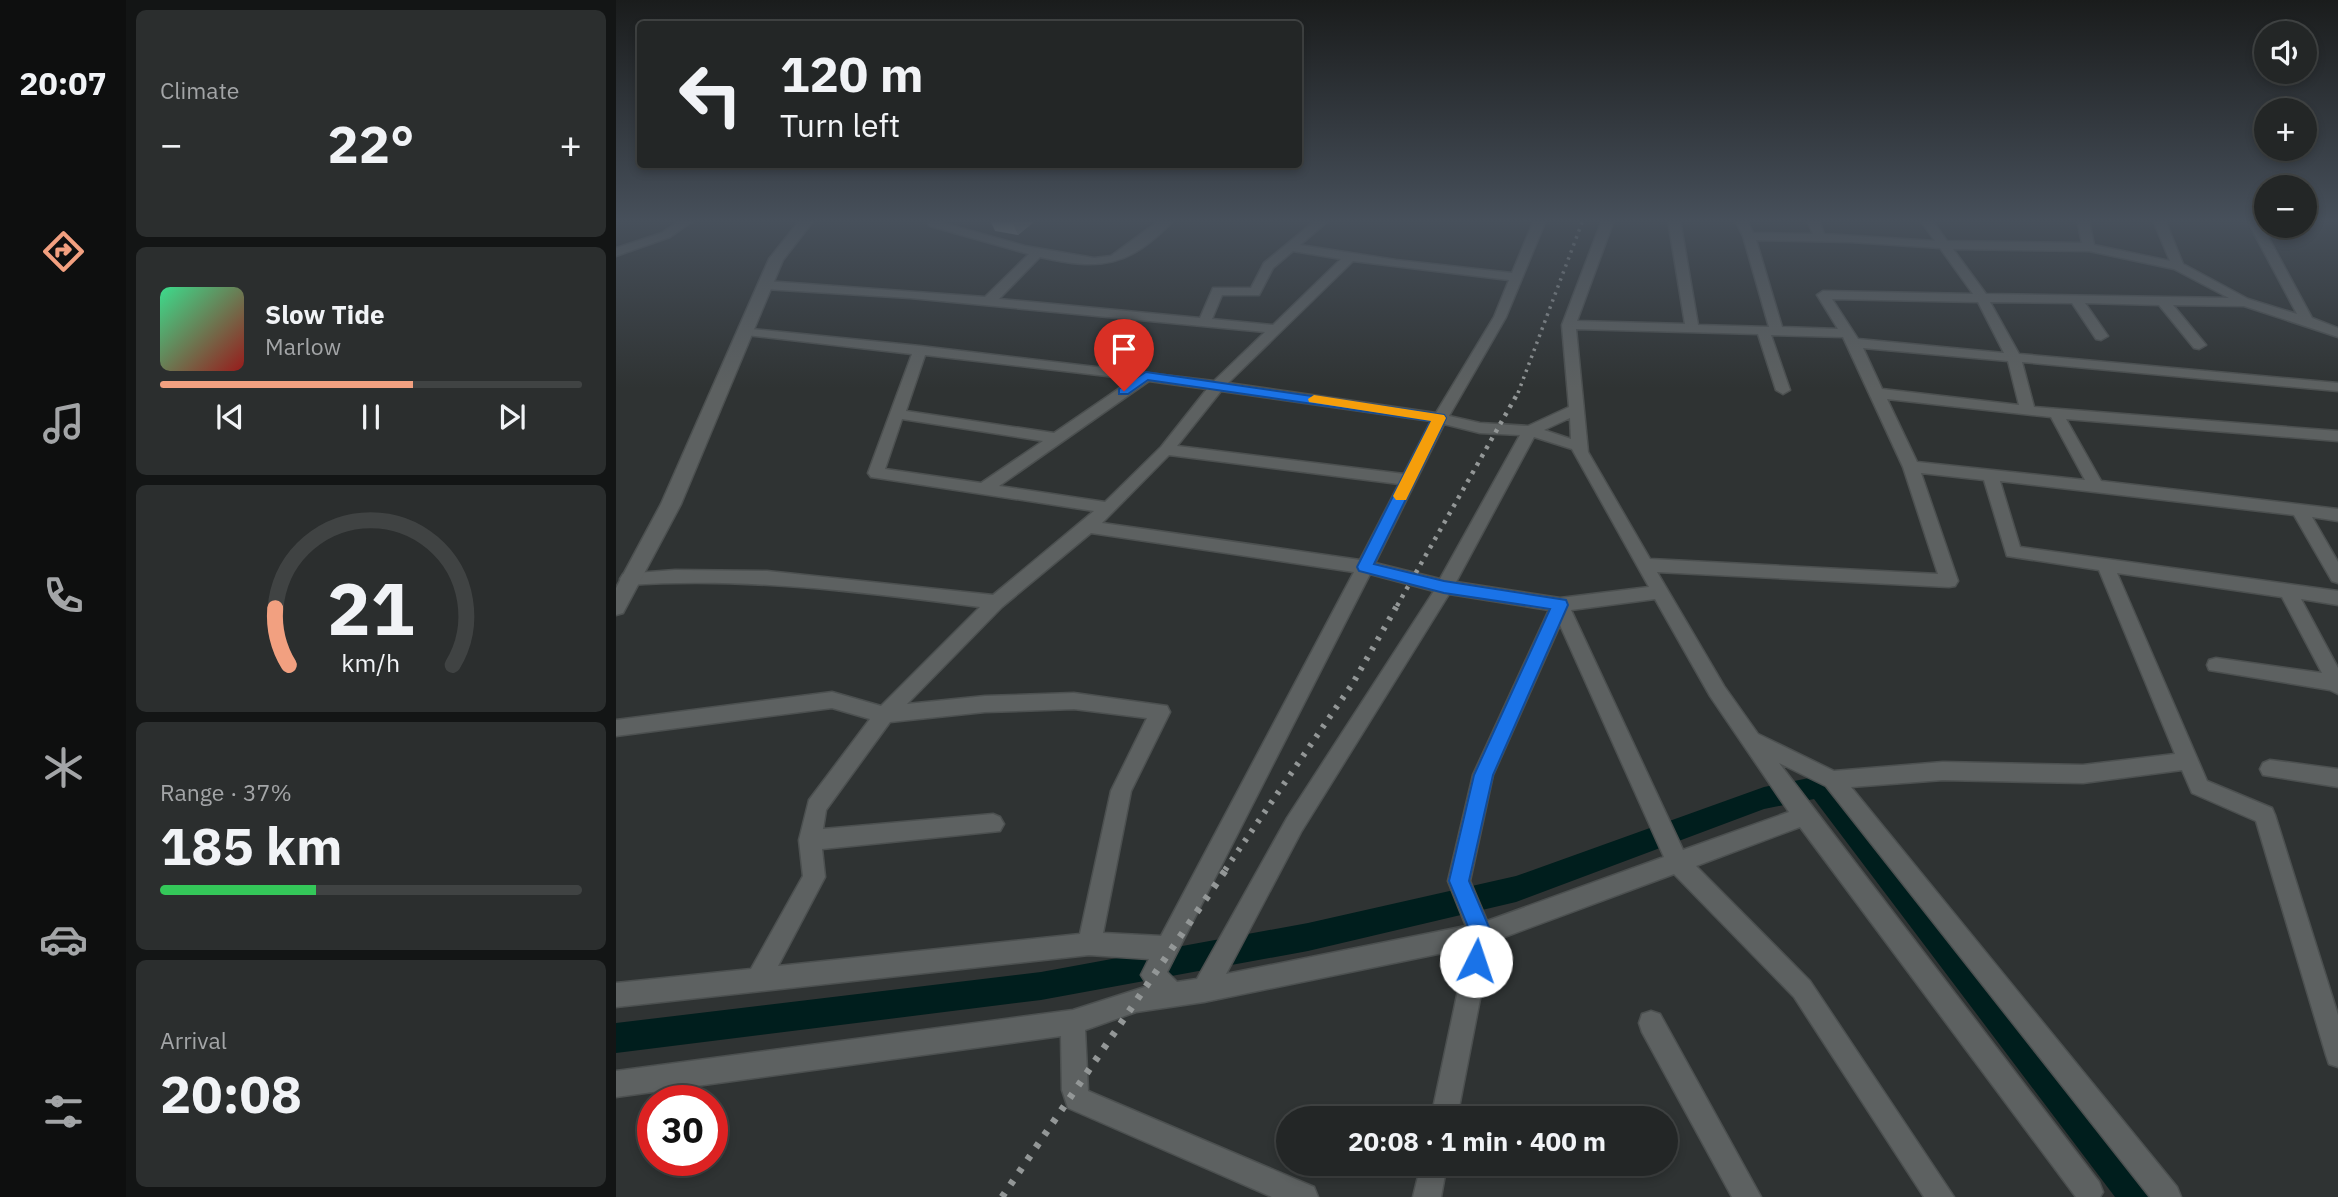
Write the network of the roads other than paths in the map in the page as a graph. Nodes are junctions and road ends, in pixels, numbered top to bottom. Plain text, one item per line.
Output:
1 (769, 276) edge
2 (1014, 276) edge
3 (1263, 276) edge
4 (1331, 276) edge
5 (1508, 276) edge
6 (1587, 276) edge
7 (1683, 276) edge
8 (1758, 276) edge
9 (1967, 276) edge
10 (2196, 276) edge
11 (2283, 276) edge
12 (1518, 277) joint
13 (765, 285) junction
14 (1982, 298) junction
15 (2076, 300) junction
16 (989, 301) junction
17 (2163, 301) junction
18 (2245, 302) junction
19 (1205, 321) junction
20 (2307, 321) junction
21 (1569, 325) junction
22 (1277, 329) junction
23 (1692, 329) junction
24 (746, 331) junction
25 (1770, 331) junction
26 (2338, 333) edge
27 (2101, 336) dead end
28 (1851, 338) junction
29 (2199, 345) dead end
30 (920, 350) junction
31 (2013, 356) junction
32 (1146, 376) junction
33 (1218, 385) junction
34 (2338, 387) edge
35 (1783, 390) dead end
36 (1877, 393) junction
37 (1576, 409) junction
38 (2028, 411) junction
39 (2056, 413) junction
40 (897, 414) junction
41 (1440, 418) junction
42 (1530, 431) junction
43 (2338, 436) edge
44 (1057, 438) junction
45 (1579, 446) junction
46 (1166, 450) junction
47 (1911, 467) junction
48 (1990, 475) junction
49 (1409, 480) junction
50 (2096, 486) junction
51 (984, 489) junction
52 (1108, 508) junction
53 (2300, 511) junction
54 (2338, 515) edge
55 (1088, 527) junction
56 (1645, 565) junction
57 (2105, 565) junction
58 (1365, 567) junction
59 (2338, 577) edge
60 (629, 579) junction
61 (1444, 587) junction
62 (2288, 591) junction
63 (1660, 592) junction
64 (2338, 598) edge
65 (996, 601) junction
66 (1560, 605) junction
67 (616, 607) edge
68 (2216, 664) dead end
69 (2337, 684) edge
70 (884, 715) junction
71 (616, 728) edge
72 (1751, 740) junction
73 (2188, 761) junction
74 (2270, 769) dead end
75 (2338, 778) edge
76 (1833, 780) junction
77 (1804, 816) junction
78 (993, 824) dead end
79 (810, 840) junction
80 (1678, 863) junction
81 (1482, 934) junction
82 (1089, 944) junction
83 (1168, 948) junction
84 (759, 978) junction
85 (1204, 990) junction
86 (616, 995) edge
87 (1173, 995) junction
88 (1073, 1022) junction
89 (1651, 1023) dead end
90 (2338, 1055) edge
91 (616, 1084) edge
92 (1446, 1106) edge
93 (1431, 1176) edge
94 (2089, 1192) dead end
95 (1304, 1197) edge
96 (1427, 1197) edge
97 (1747, 1197) edge
98 (1940, 1197) edge
99 (2167, 1197) edge

1 - 13 street
2 - 16 street
3 - 19 street
4 - 22 street
5 - 12 street
6 - 21 street
7 - 23 street
8 - 25 street
9 - 14 street
10 - 18 street
11 - 20 street
12 - 41 street
13 - 16 street
13 - 24 street
14 - 15 street
14 - 28 street
14 - 31 street
15 - 17 street
15 - 27 street
16 - 19 street
17 - 18 street
17 - 29 street
18 - 20 street
19 - 22 street
20 - 26 street
21 - 23 street
21 - 37 street
22 - 33 street
23 - 25 street
24 - 30 street
24 - 60 street
25 - 28 street
25 - 35 street
28 - 31 street
28 - 36 street
30 - 32 street
30 - 40 street
31 - 34 street
31 - 38 street
32 - 33 street
32 - 44 street
33 - 41 street
33 - 46 street
36 - 38 street
36 - 47 street
37 - 42 street
37 - 45 street
38 - 39 street
39 - 43 street
39 - 50 street
40 - 44 street
40 - 51 street
41 - 42 street
41 - 49 street
42 - 45 street
42 - 61 street
44 - 51 street
45 - 56 street
46 - 49 street
46 - 52 street
47 - 48 street
47 - 56 street
48 - 50 street
48 - 57 street
49 - 58 street
50 - 53 street
51 - 52 street
52 - 55 street
53 - 54 street
53 - 59 street
55 - 58 street
55 - 65 street
56 - 63 street
57 - 62 street
57 - 73 street
58 - 61 street
58 - 83 street
60 - 65 street
60 - 67 street
61 - 66 street
61 - 85 street
62 - 64 street
62 - 69 street
63 - 66 street
63 - 72 street
65 - 70 street
66 - 80 street
66 - 81 street
68 - 69 street
70 - 71 street
70 - 79 street
70 - 82 street
72 - 76 street
72 - 77 street
73 - 76 street
73 - 90 street
74 - 75 street
76 - 99 street
77 - 80 street
77 - 94 street
78 - 79 street
79 - 84 street
80 - 81 street
80 - 98 street
81 - 85 street
81 - 92 street
82 - 83 street
82 - 84 street
83 - 87 street
84 - 86 street
85 - 87 street
87 - 88 street
88 - 91 street
88 - 95 street
89 - 97 street
93 - 96 street

